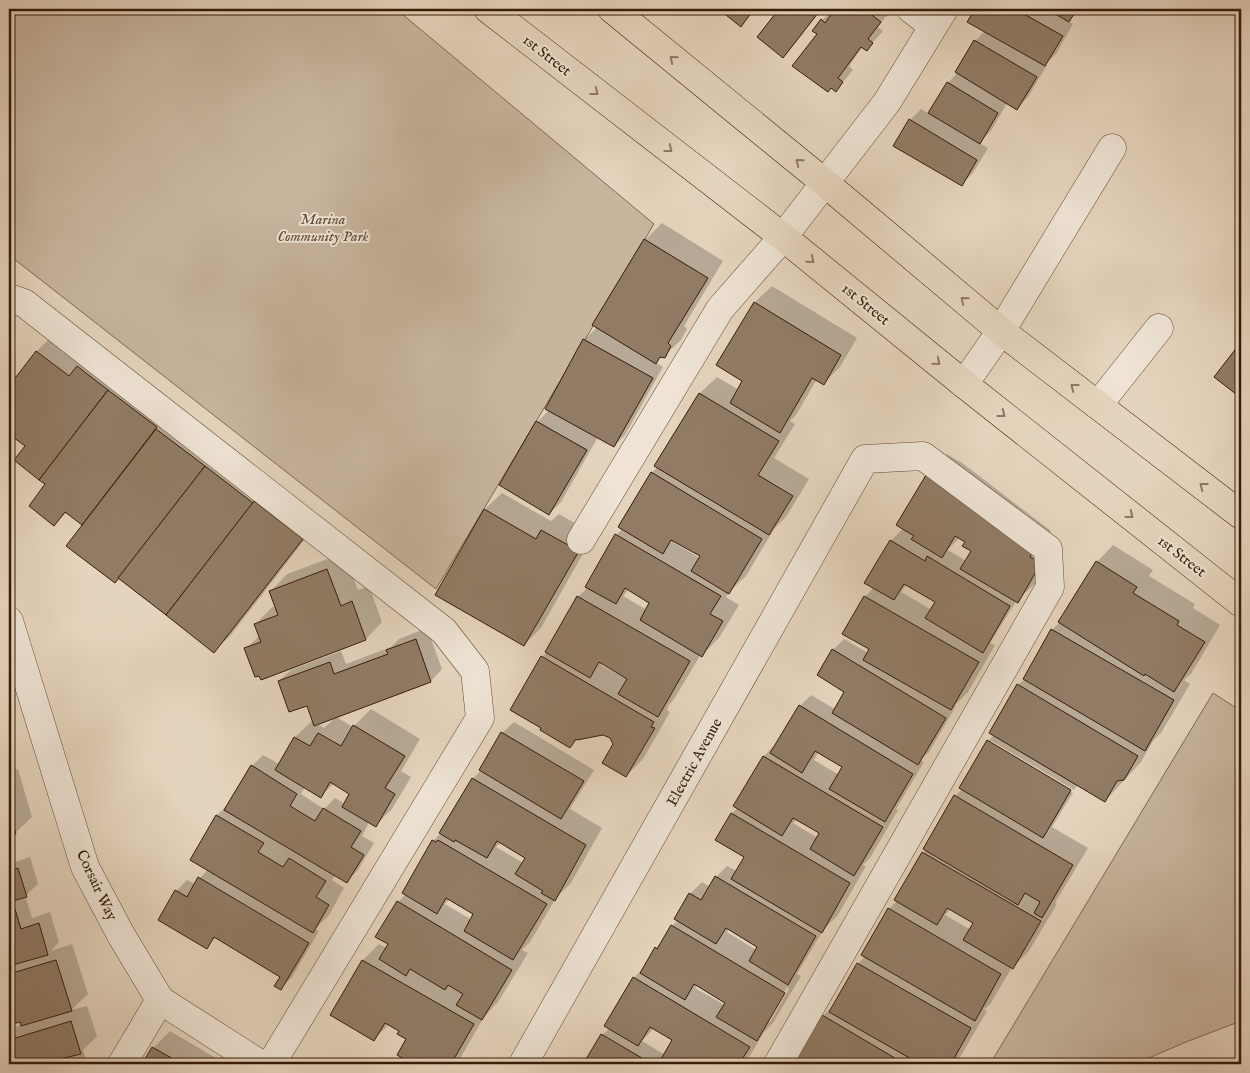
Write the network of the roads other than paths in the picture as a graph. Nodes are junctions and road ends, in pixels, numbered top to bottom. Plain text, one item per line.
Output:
1 (488, 9) edge
2 (612, 9) edge
3 (911, 9) edge
4 (938, 18) edge
5 (1112, 148) dead end
6 (825, 183) junction
7 (783, 237) junction
8 (9, 298) edge
9 (1159, 328) dead end
10 (1001, 331) junction
11 (964, 384) junction
12 (1098, 405) junction
13 (1241, 516) edge
14 (581, 540) dead end
15 (1241, 602) edge
16 (9, 621) edge
17 (160, 1000) junction
18 (122, 1064) edge
19 (260, 1064) edge
20 (271, 1064) edge
21 (524, 1064) edge
22 (778, 1064) edge

1 -> 7 main road, 1st Street
6 -> 2 main road
3 - 4 street
4 - 6 street
5 - 10 street
6 - 7 street
10 -> 6 main road
7 -> 11 main road, 1st Street
7 - 14 street
8 - 20 street
9 - 12 street
10 - 11 street
12 -> 10 main road
11 -> 15 main road, 1st Street
13 -> 12 main road
16 - 17 street, Corsair Way
17 - 18 street
17 - 19 street, Corsair Way
21 - 22 street, Electric Avenue

